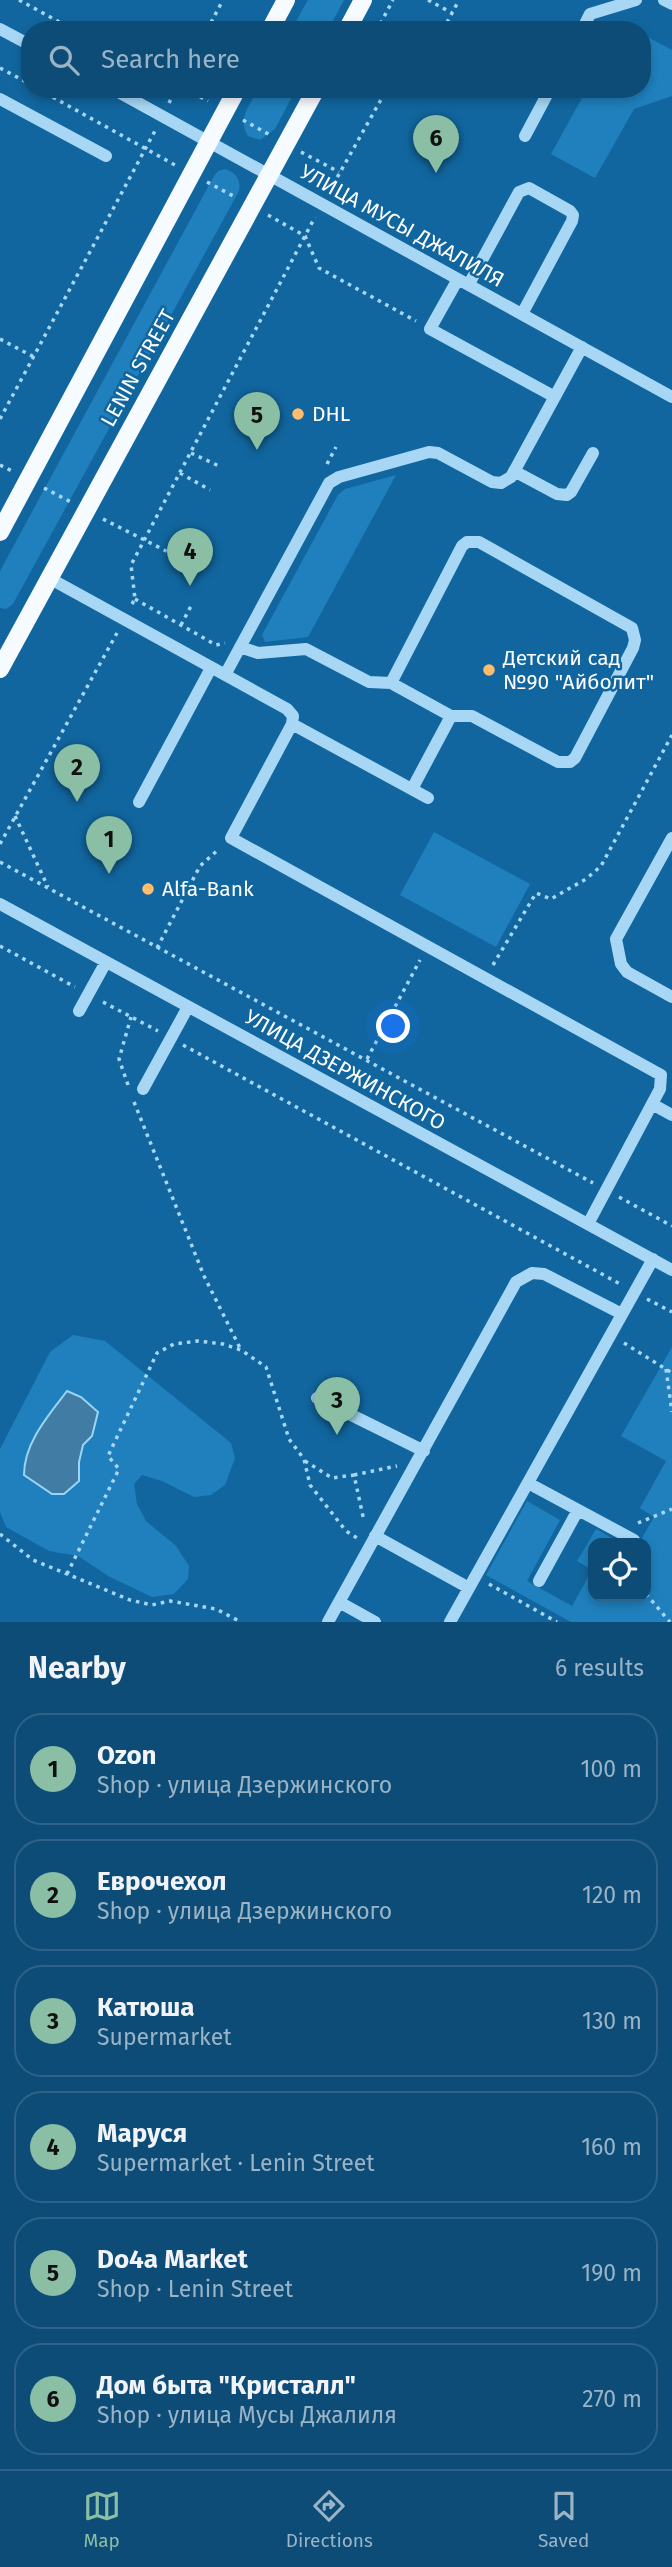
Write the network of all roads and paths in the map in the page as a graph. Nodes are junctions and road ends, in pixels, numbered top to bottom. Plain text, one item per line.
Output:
1 (19, 0) edge
2 (223, 0) edge
3 (286, 0) edge
4 (363, 0) edge
5 (393, 0) edge
6 (428, 0) edge
7 (459, 0) edge
8 (636, 0) edge
9 (664, 0) edge
10 (672, 4) edge
11 (452, 13) junction
12 (58, 21) edge
13 (212, 21) edge
14 (275, 21) edge
15 (352, 21) edge
16 (382, 21) edge
17 (448, 21) edge
18 (586, 21) edge
19 (0, 29) edge
20 (21, 40) edge
21 (0, 68) edge
22 (21, 79) edge
23 (54, 98) edge
24 (129, 98) edge
25 (171, 98) edge
26 (203, 98) edge
27 (232, 98) edge
28 (311, 98) edge
29 (382, 98) edge
30 (545, 98) edge
31 (0, 99) edge
32 (226, 110) junction
33 (162, 116) junction
34 (524, 136) dead end
35 (209, 142) junction
36 (287, 144) junction
37 (145, 149) junction
38 (106, 156) dead end
39 (339, 172) junction
40 (191, 174) junction
41 (270, 175) junction
42 (322, 204) junction
43 (253, 207) junction
44 (305, 236) junction
45 (464, 281) junction
46 (522, 314) junction
47 (430, 329) junction
48 (0, 339) edge
49 (582, 347) junction
50 (34, 357) junction
51 (555, 397) junction
52 (672, 397) edge
53 (0, 419) edge
54 (336, 447) dead end
55 (191, 453) junction
56 (593, 453) dead end
57 (221, 467) dead end
58 (324, 471) dead end
59 (514, 471) junction
60 (180, 473) junction
61 (211, 490) dead end
62 (0, 532) edge
63 (145, 540) junction
64 (182, 559) dead end
65 (49, 578) junction
66 (135, 599) junction
67 (191, 606) dead end
68 (124, 620) junction
69 (181, 625) junction
70 (8, 637) edge
71 (234, 645) junction
72 (211, 668) junction
73 (0, 669) edge
74 (225, 675) junction
75 (391, 682) junction
76 (452, 716) junction
77 (292, 724) junction
78 (672, 735) edge
79 (412, 789) junction
80 (428, 798) dead end
81 (139, 802) dead end
82 (15, 816) junction
83 (231, 838) junction
84 (672, 838) edge
85 (0, 844) edge
86 (0, 862) edge
87 (48, 889) junction
88 (0, 904) edge
89 (428, 946) junction
90 (157, 948) junction
91 (106, 962) junction
92 (485, 977) junction
93 (672, 997) edge
94 (188, 1007) junction
95 (79, 1011) dead end
96 (131, 1017) dead end
97 (171, 1038) junction
98 (367, 1059) junction
99 (128, 1085) dead end
100 (143, 1089) dead end
101 (132, 1098) dead end
102 (652, 1104) junction
103 (672, 1115) edge
104 (606, 1189) junction
105 (588, 1224) junction
106 (672, 1226) edge
107 (653, 1259) junction
108 (672, 1270) edge
109 (635, 1292) junction
110 (672, 1312) edge
111 (622, 1314) junction
112 (611, 1335) junction
113 (241, 1350) junction
114 (666, 1369) junction
115 (672, 1373) edge
116 (317, 1398) dead end
117 (672, 1412) edge
118 (421, 1457) junction
119 (304, 1459) junction
120 (354, 1475) junction
121 (528, 1483) junction
122 (672, 1509) edge
123 (578, 1510) junction
124 (617, 1531) junction
125 (0, 1534) edge
126 (630, 1538) edge
127 (373, 1541) junction
128 (67, 1574) junction
129 (539, 1581) dead end
130 (472, 1582) junction
131 (651, 1600) edge
132 (339, 1602) junction
133 (241, 1622) edge
134 (328, 1622) edge
135 (375, 1622) edge
136 (450, 1622) edge
137 (557, 1622) edge
138 (670, 1622) edge

1 - 12 path
2 - 13 path
3 - 14 main road
4 - 15 main road
5 - 16 path
6 - 11 path
7 - 11 path
8 - 18 street
9 - 10 street
11 - 17 path
19 - 20 street
21 - 22 path
23 - 37 path
24 - 33 street, УЛИЦА МУСЫ ДЖАЛИЛЯ
25 - 33 path
26 - 32 path
27 - 32 main road, LENIN STREET
28 - 36 main road, LENIN STREET
29 - 39 path
30 - 34 street
31 - 38 street
32 - 35 main road, LENIN STREET
32 - 36 path
33 - 35 street, УЛИЦА МУСЫ ДЖАЛИЛЯ
33 - 37 path
35 - 40 main road, LENIN STREET
35 - 41 street, УЛИЦА МУСЫ ДЖАЛИЛЯ
36 - 39 path
36 - 41 main road, LENIN STREET
37 - 40 path
37 - 50 path
39 - 42 path
40 - 43 path
40 - 62 main road, LENIN STREET
41 - 42 street, УЛИЦА МУСЫ ДЖАЛИЛЯ
41 - 43 main road, LENIN STREET
42 - 44 path
42 - 45 street, УЛИЦА МУСЫ ДЖАЛИЛЯ
43 - 44 path
43 - 65 main road, LENIN STREET
44 - 47 path
44 - 55 path
45 - 46 street, УЛИЦА МУСЫ ДЖАЛИЛЯ
45 - 46 street
45 - 47 street
46 - 49 street, УЛИЦА МУСЫ ДЖАЛИЛЯ
47 - 51 street
48 - 50 path
49 - 51 street
49 - 52 street, УЛИЦА МУСЫ ДЖАЛИЛЯ
50 - 53 path
51 - 59 street
54 - 58 path
55 - 57 path
55 - 60 path
56 - 59 street
59 - 71 street
60 - 61 path
60 - 63 path
63 - 64 path
63 - 66 path
65 - 68 street
65 - 70 main road, LENIN STREET
66 - 68 path
66 - 69 path
67 - 69 path
68 - 72 street
68 - 82 path
69 - 71 path
70 - 73 main road, LENIN STREET
71 - 74 street
71 - 75 street
72 - 74 street
72 - 81 street
74 - 77 street
75 - 76 street
75 - 76 street
76 - 79 street
77 - 79 street
77 - 83 street
78 - 92 path
79 - 80 street
82 - 85 path
82 - 87 path
83 - 89 street
83 - 90 path
84 - 93 street
86 - 87 path
87 - 90 path
88 - 91 street, УЛИЦА ДЗЕРЖИНСКОГО
89 - 92 street
89 - 98 path
90 - 98 path
91 - 94 street, УЛИЦА ДЗЕРЖИНСКОГО
91 - 95 street
92 - 102 street
94 - 97 street
94 - 105 street, УЛИЦА ДЗЕРЖИНСКОГО
96 - 99 path
97 - 100 street
97 - 109 path
98 - 104 path
101 - 113 path
102 - 103 street
102 - 104 street
104 - 105 street
104 - 106 path
105 - 107 street, УЛИЦА ДЗЕРЖИНСКОГО
107 - 108 street, УЛИЦА ДЗЕРЖИНСКОГО
107 - 109 street
109 - 110 path
109 - 111 street
111 - 112 street
111 - 118 street
112 - 114 path
112 - 121 street
113 - 119 path
113 - 128 path
114 - 115 path
114 - 117 path
116 - 118 street
118 - 120 path
118 - 127 street
119 - 120 path
119 - 127 path
120 - 127 path
121 - 123 street
121 - 130 street
122 - 124 path
123 - 124 street
123 - 129 street
124 - 126 street
125 - 128 path
127 - 130 street
127 - 132 street
128 - 133 path
130 - 136 street
130 - 137 path
131 - 138 path
132 - 134 street
132 - 135 street

